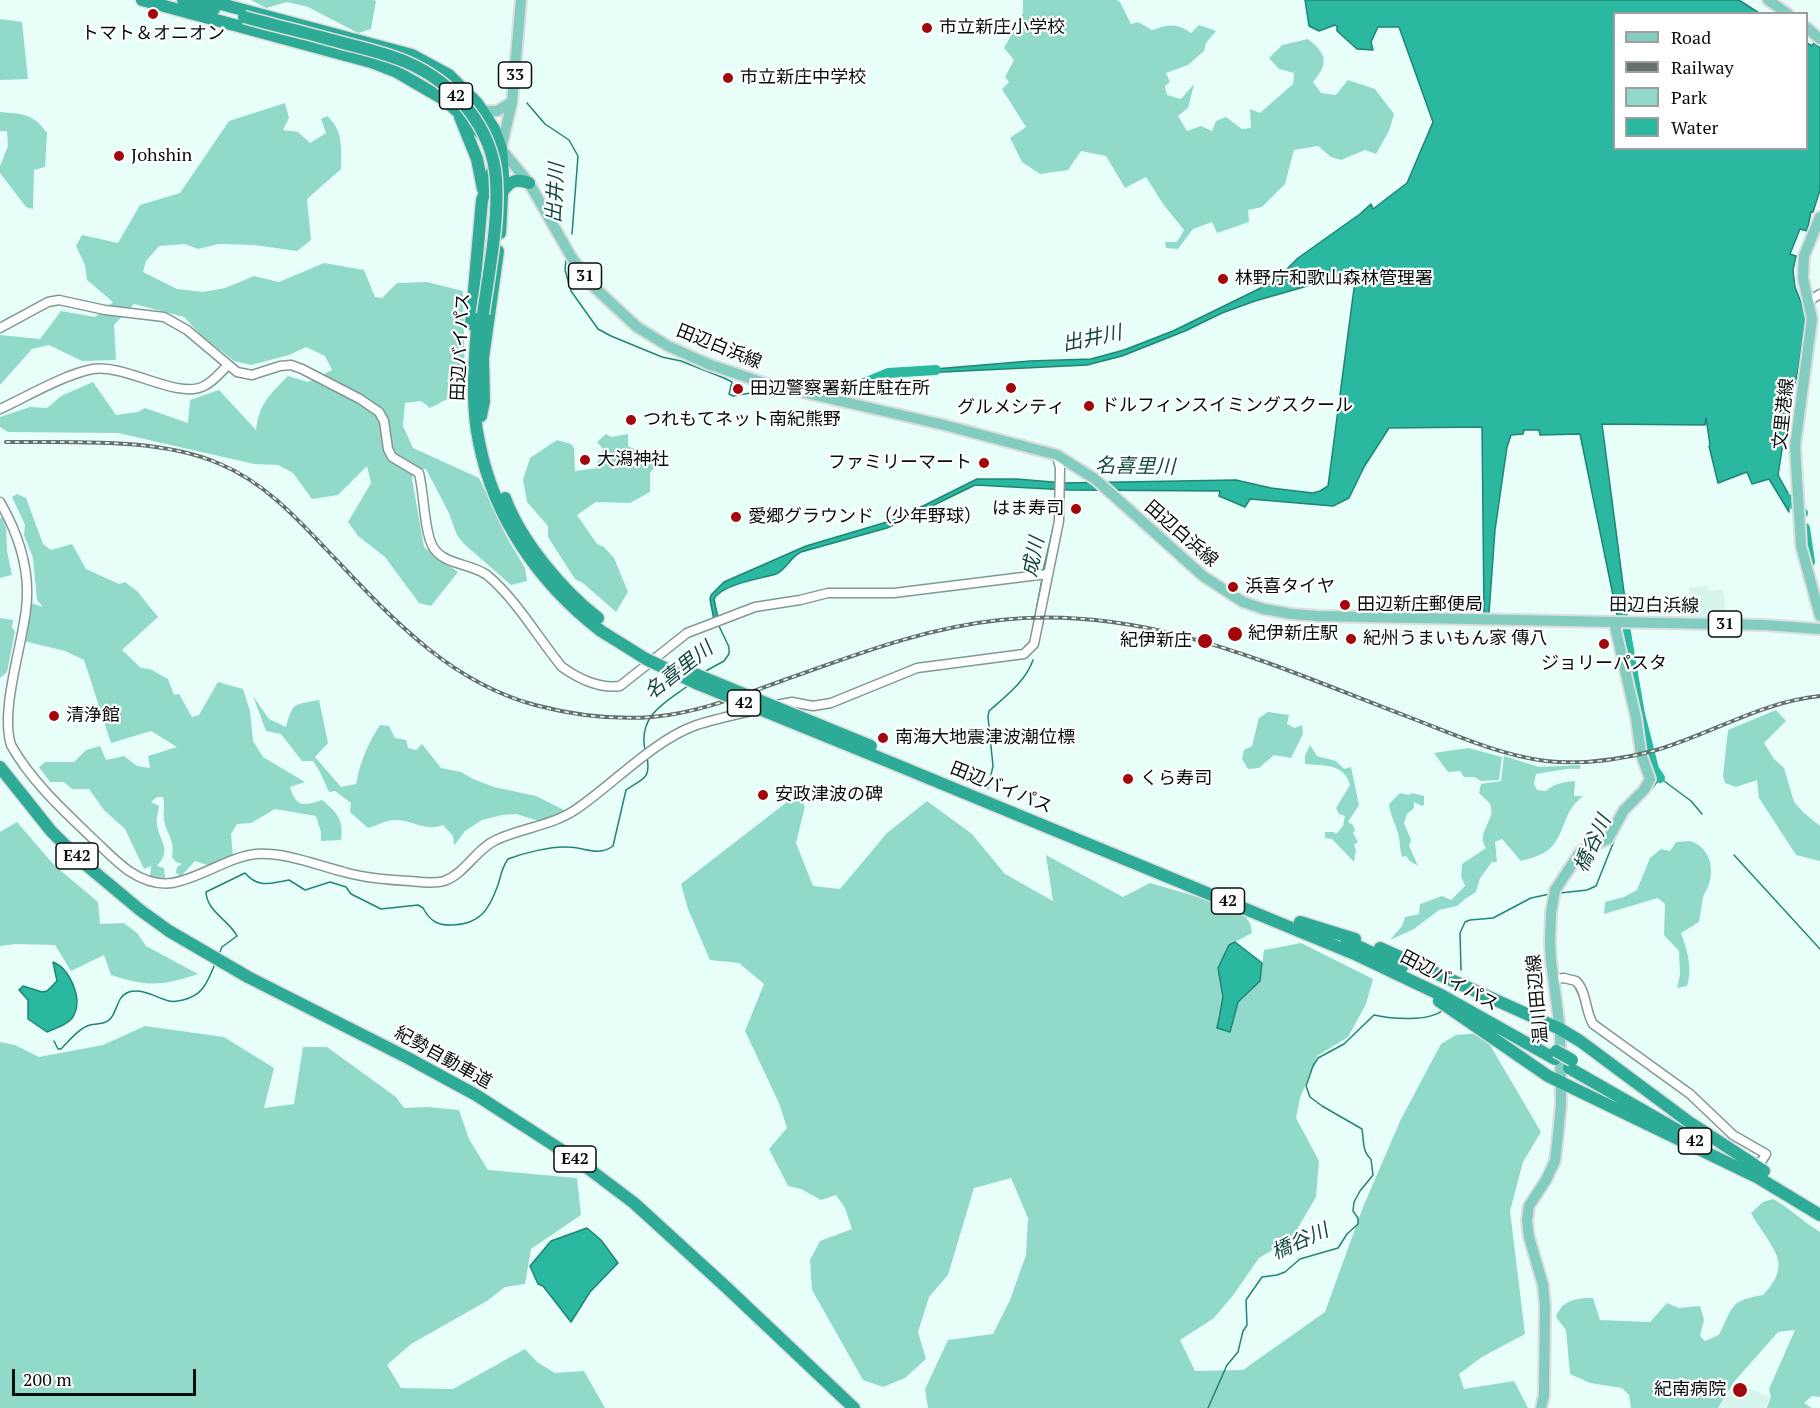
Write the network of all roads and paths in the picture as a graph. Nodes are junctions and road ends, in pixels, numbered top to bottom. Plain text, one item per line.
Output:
1 (142, 0) edge
2 (165, 0) edge
3 (183, 0) edge
4 (206, 0) edge
5 (521, 0) edge
6 (1768, 0) edge
7 (1785, 12) edge
8 (244, 19) junction
9 (1808, 29) edge
10 (1820, 39) edge
11 (512, 102) junction
12 (482, 111) junction
13 (457, 112) junction
14 (501, 149) junction
15 (529, 183) junction
16 (503, 191) junction
17 (483, 196) junction
18 (1820, 217) edge
19 (1820, 294) edge
20 (1809, 301) junction
21 (481, 314) junction
22 (0, 328) edge
23 (228, 365) junction
24 (0, 409) edge
25 (481, 416) junction
26 (479, 442) junction
27 (1057, 454) junction
28 (0, 502) edge
29 (1047, 574) junction
30 (1820, 616) edge
31 (1616, 622) junction
32 (603, 628) junction
33 (1820, 629) edge
34 (894, 760) junction
35 (0, 766) edge
36 (1300, 922) junction
37 (1357, 955) junction
38 (1554, 979) junction
39 (1560, 1029) junction
40 (1555, 1055) junction
41 (1560, 1081) junction
42 (1762, 1173) junction
43 (1820, 1205) edge
44 (1820, 1215) edge
45 (854, 1408) edge
46 (1541, 1408) edge

1 - 13 highway, 42
2 - 8 highway, 田辺バイパス / 42
3 - 8 highway, 田辺バイパス / 42
4 - 12 highway, 42
5 - 11 main road, 33
6 - 7 main road
8 - 21 highway, 田辺バイパス / 42, bridge
9 - 10 main road
11 - 12 main road
11 - 14 main road, 33
12 - 14 highway, 42
13 - 14 highway, 42
13 - 17 highway, 42
14 - 15 main road, 田辺白浜線 / 31
14 - 16 highway, 42
14 - 17 highway, 42
15 - 16 highway
15 - 27 main road, 田辺白浜線 / 31
16 - 25 highway, 42
17 - 26 highway, 42
18 - 20 main road, 文里港線
19 - 20 street
20 - 30 main road, 文里港線
21 - 25 highway, 田辺バイパス / 42
21 - 26 highway, 田辺バイパス / 42
22 - 23 street
23 - 24 street
23 - 29 street
25 - 32 highway, 田辺バイパス / 42
26 - 32 highway, 田辺バイパス / 42
27 - 29 street
27 - 31 main road, 田辺白浜線 / 31
28 - 29 street
31 - 33 main road, 田辺白浜線 / 31
31 - 38 main road, 温川田辺線
32 - 34 highway, 田辺バイパス / 42, bridge
34 - 36 highway, 田辺バイパス / 42
34 - 37 highway, 田辺バイパス / 42
35 - 45 highway, 紀勢自動車道 / E42
36 - 39 highway
36 - 40 highway, 田辺バイパス / 42
37 - 40 highway, 田辺バイパス / 42
37 - 41 highway
38 - 39 main road, 温川田辺線
38 - 42 street
39 - 41 main road, 温川田辺線
39 - 42 highway
40 - 42 highway, 田辺バイパス / 42, bridge
41 - 42 highway
41 - 46 main road, 温川田辺線
42 - 43 highway, 田辺バイパス / 42
42 - 44 highway, 田辺バイパス / 42

